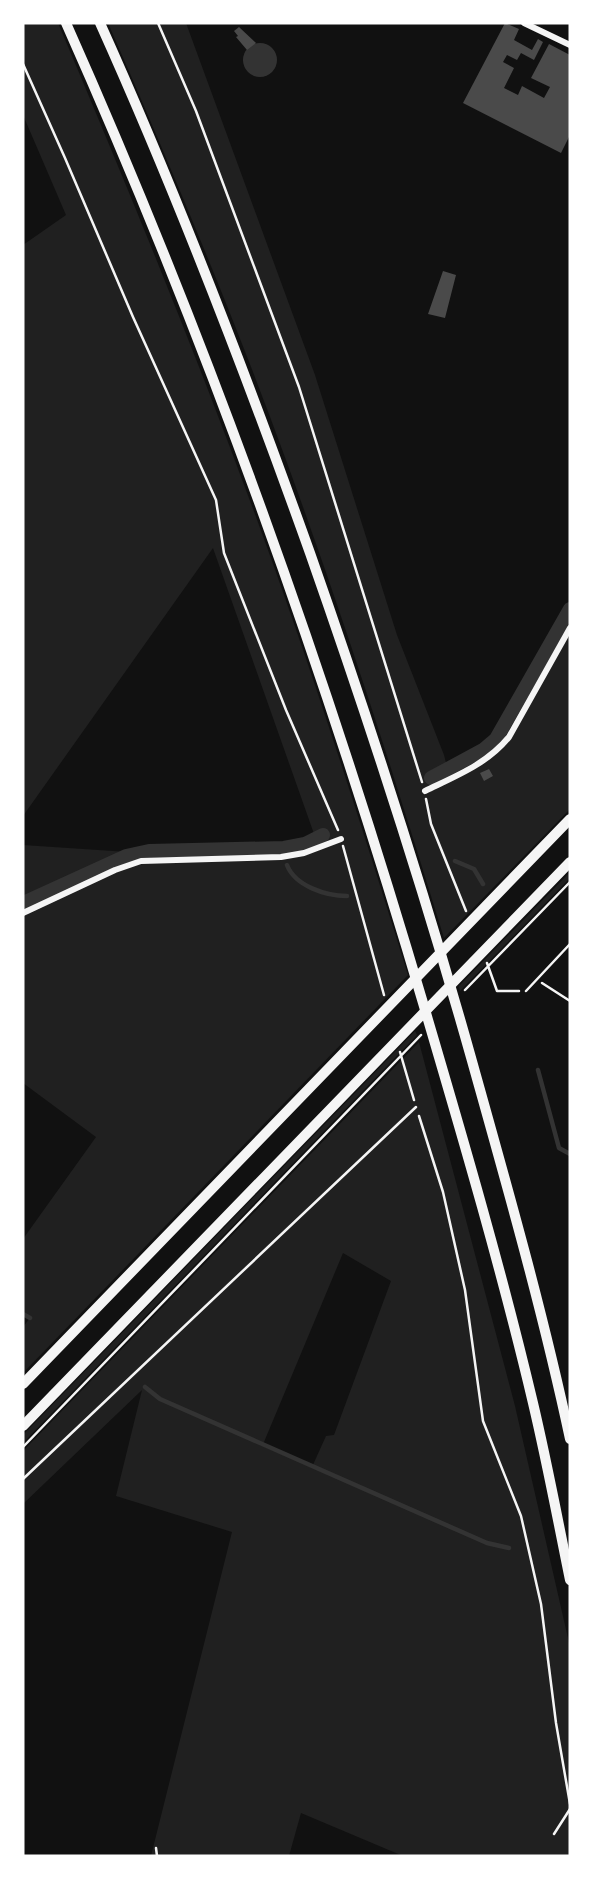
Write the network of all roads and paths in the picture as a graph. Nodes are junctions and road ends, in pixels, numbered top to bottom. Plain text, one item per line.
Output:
1 (65, 23) edge
2 (100, 23) edge
3 (158, 23) edge
4 (524, 23) edge
5 (570, 46) edge
6 (23, 64) edge
7 (570, 628) edge
8 (425, 791) junction
9 (570, 819) edge
10 (341, 839) junction
11 (570, 862) edge
12 (570, 882) edge
13 (23, 913) edge
14 (468, 915) dead end
15 (570, 944) edge
16 (483, 952) dead end
17 (536, 980) junction
18 (526, 991) joint
19 (458, 998) dead end
20 (385, 1001) dead end
21 (570, 1001) edge
22 (430, 1026) dead end
23 (397, 1041) dead end
24 (416, 1107) junction
25 (23, 1384) edge
26 (561, 1397) junction
27 (23, 1426) edge
28 (570, 1432) edge
29 (570, 1439) edge
30 (23, 1447) edge
31 (23, 1479) edge
32 (570, 1580) edge
33 (570, 1806) edge
34 (554, 1834) dead end
35 (156, 1848) dead end
36 (157, 1856) edge

1 - 32 highway
2 - 26 highway
3 - 8 path
4 - 5 street
6 - 10 path
7 - 8 street
8 - 14 path
9 - 25 main road
10 - 13 street
10 - 20 path
11 - 27 main road
12 - 19 path
15 - 17 lane
16 - 18 path
17 - 18 lane
17 - 21 path
22 - 30 path
23 - 24 path
24 - 31 lane
24 - 33 path
26 - 28 lane
26 - 29 highway
33 - 34 path
35 - 36 path

